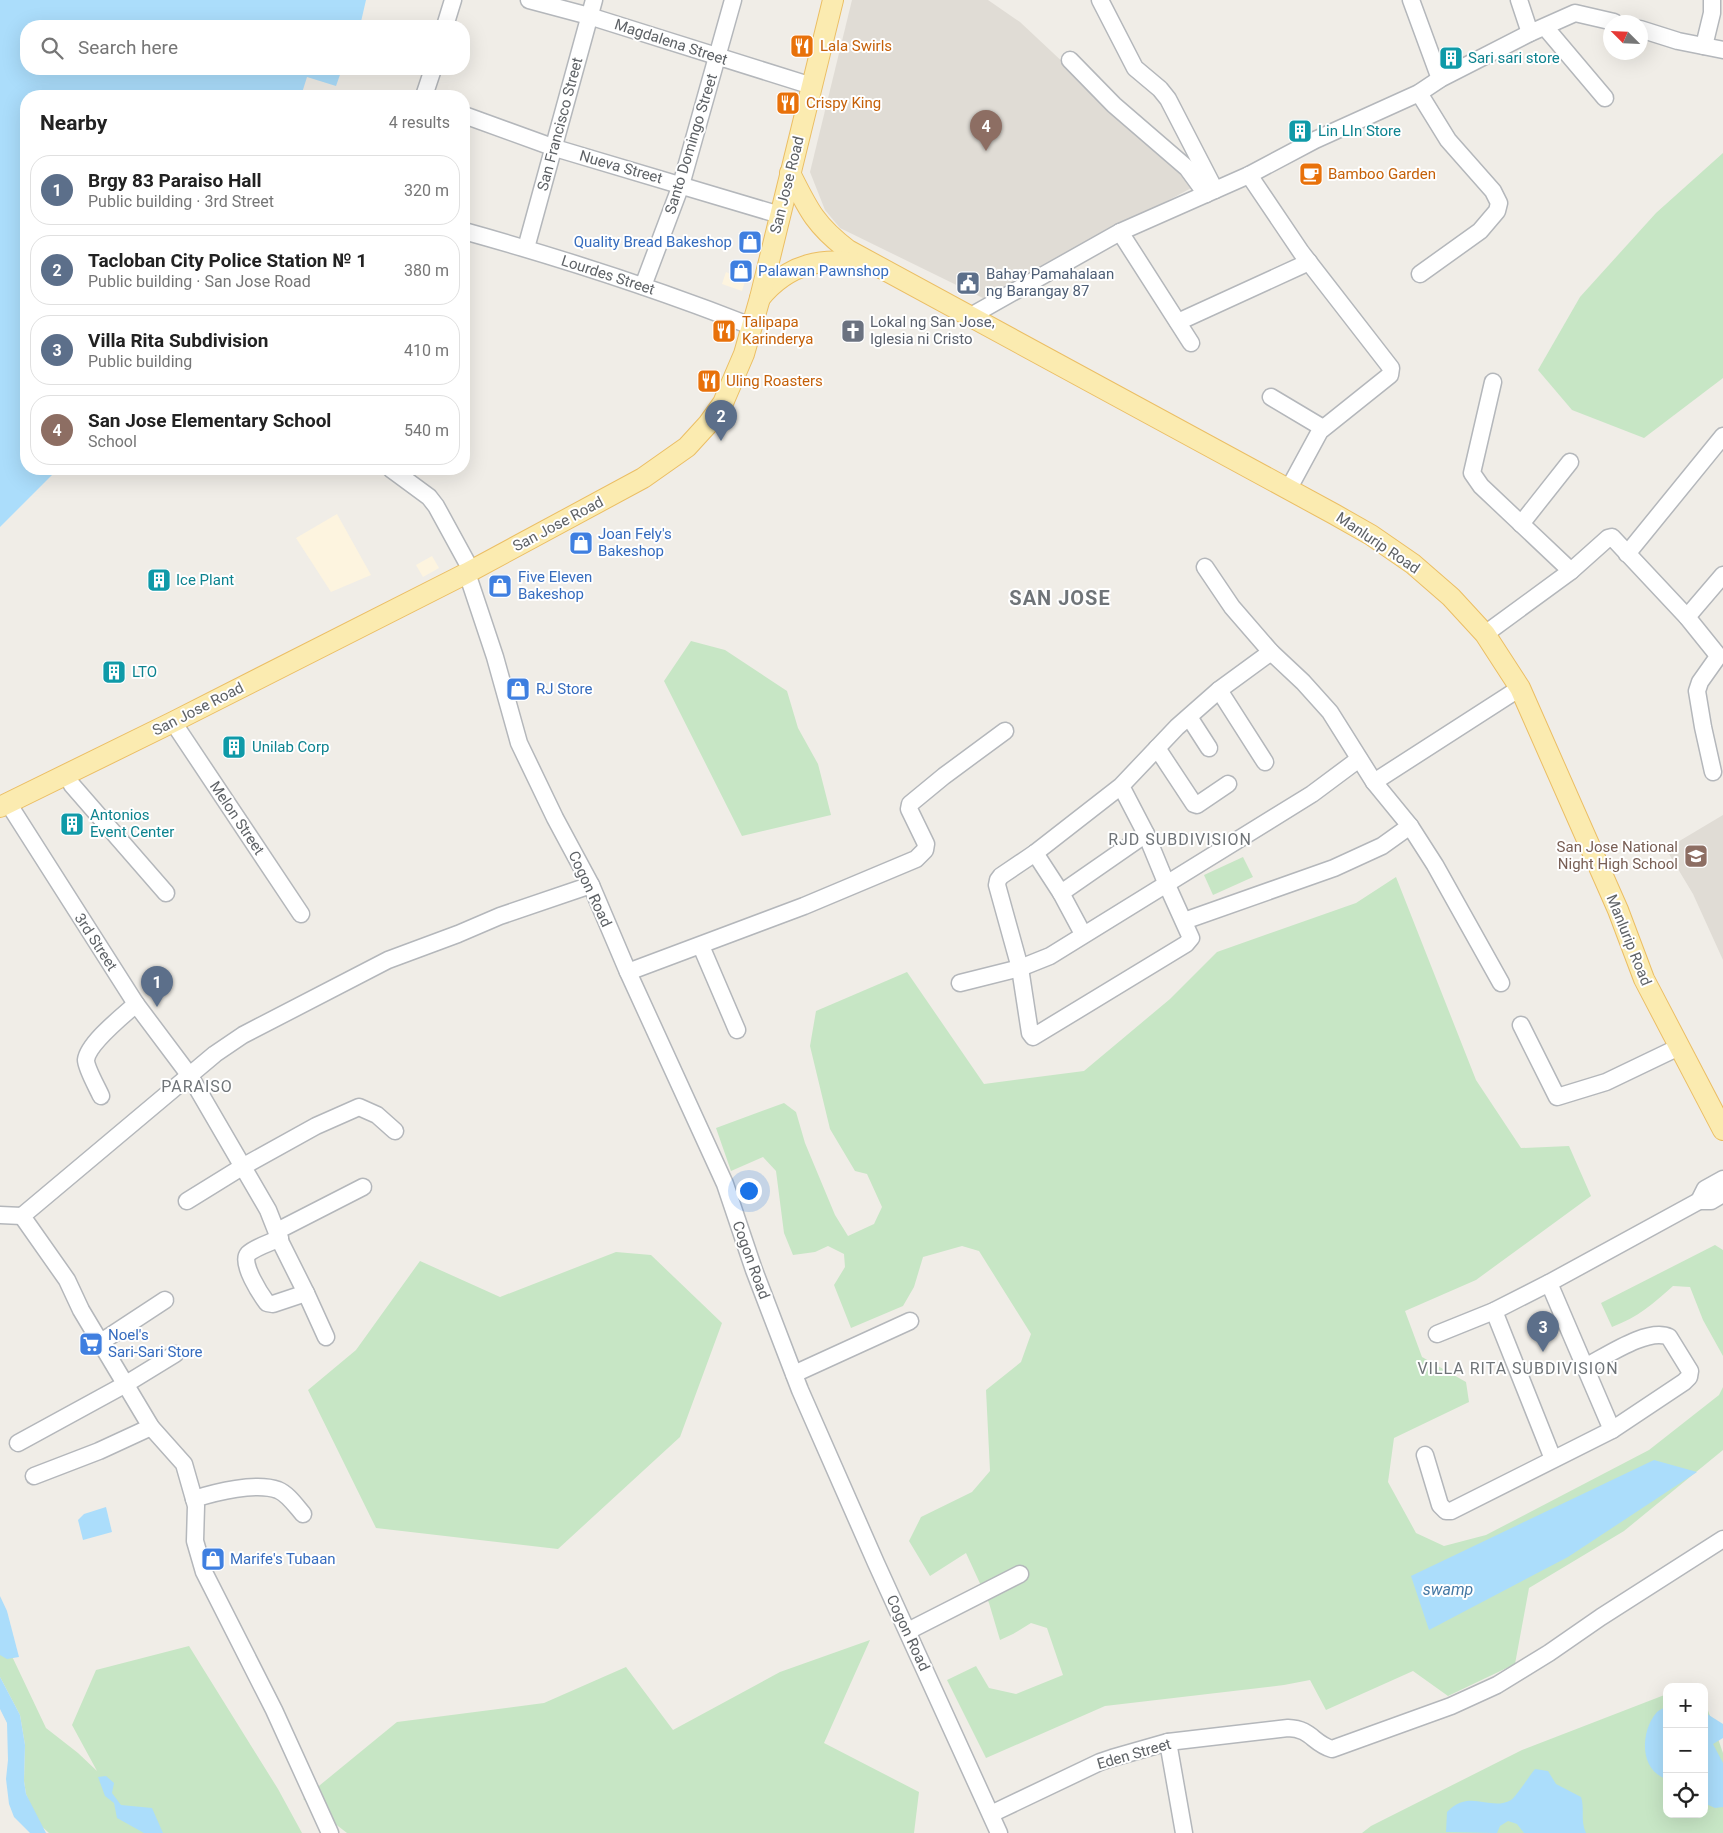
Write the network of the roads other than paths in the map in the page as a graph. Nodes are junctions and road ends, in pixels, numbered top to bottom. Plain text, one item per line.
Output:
1 (453, 0) edge
2 (529, 0) edge
3 (594, 0) edge
4 (733, 0) edge
5 (833, 0) edge
6 (1100, 0) edge
7 (1411, 0) edge
8 (1519, 0) edge
9 (1712, 0) edge
10 (1576, 7) edge
11 (589, 16) junction
12 (1603, 18) edge
13 (448, 20) edge
14 (1537, 30) junction
15 (1648, 32) edge
16 (1704, 46) junction
17 (1723, 50) edge
18 (717, 57) junction
19 (1070, 60) dead end
20 (431, 75) edge
21 (1440, 79) junction
22 (812, 86) junction
23 (426, 90) edge
24 (1419, 93) junction
25 (1605, 98) dead end
26 (470, 117) edge
27 (554, 148) junction
28 (790, 173) junction
29 (1249, 175) junction
30 (681, 185) junction
31 (1211, 192) junction
32 (780, 216) junction
33 (1120, 232) junction
34 (470, 233) edge
35 (526, 248) junction
36 (1308, 262) junction
37 (877, 267) junction
38 (1420, 274) dead end
39 (643, 286) junction
40 (760, 298) junction
41 (969, 317) junction
42 (1178, 322) junction
43 (751, 326) junction
44 (1191, 343) dead end
45 (1493, 382) dead end
46 (1271, 398) dead end
47 (1322, 428) junction
48 (1723, 436) edge
49 (1570, 462) dead end
50 (400, 475) edge
51 (1288, 490) junction
52 (1521, 524) junction
53 (1627, 554) junction
54 (1205, 567) dead end
55 (469, 572) junction
56 (1571, 572) junction
57 (1723, 575) edge
58 (1687, 617) junction
59 (1485, 634) junction
60 (1272, 652) junction
61 (1520, 688) junction
62 (1219, 690) junction
63 (1189, 717) junction
64 (173, 722) junction
65 (1005, 731) dead end
66 (1157, 748) junction
67 (1209, 748) dead end
68 (1359, 759) junction
69 (1265, 762) dead end
70 (1713, 772) dead end
71 (66, 774) junction
72 (1374, 782) junction
73 (1228, 784) dead end
74 (1122, 786) junction
75 (4, 805) edge
76 (1410, 826) junction
77 (1146, 834) junction
78 (1035, 853) junction
79 (590, 885) junction
80 (1166, 885) junction
81 (166, 893) dead end
82 (1062, 893) junction
83 (301, 914) dead end
84 (1184, 921) junction
85 (1083, 934) junction
86 (701, 946) junction
87 (1020, 968) junction
88 (628, 972) junction
89 (960, 983) dead end
90 (1501, 983) dead end
91 (136, 1004) junction
92 (1521, 1025) dead end
93 (737, 1030) dead end
94 (1679, 1047) junction
95 (190, 1076) junction
96 (101, 1096) dead end
97 (1723, 1130) edge
98 (395, 1131) dead end
99 (242, 1167) junction
100 (1723, 1179) edge
101 (363, 1187) dead end
102 (1723, 1194) edge
103 (187, 1201) dead end
104 (1699, 1201) junction
105 (0, 1215) edge
106 (22, 1216) junction
107 (278, 1235) junction
108 (1549, 1283) junction
109 (306, 1292) junction
110 (165, 1300) dead end
111 (1494, 1311) junction
112 (910, 1321) dead end
113 (1437, 1334) dead end
114 (326, 1337) dead end
115 (101, 1342) junction
116 (175, 1354) dead end
117 (1585, 1367) junction
118 (794, 1374) junction
119 (126, 1384) junction
120 (151, 1427) junction
121 (1612, 1430) junction
122 (18, 1443) dead end
123 (1425, 1455) dead end
124 (1553, 1459) junction
125 (34, 1476) dead end
126 (194, 1498) junction
127 (303, 1514) dead end
128 (1723, 1540) edge
129 (1020, 1574) dead end
130 (908, 1631) junction
131 (1168, 1742) junction
132 (991, 1814) junction
133 (330, 1833) edge
134 (999, 1833) edge
135 (1184, 1833) edge

1 - 13 street
2 - 11 street, Magdalena Street
3 - 11 street, San Francisco Street
4 - 18 street, Santo Domingo Street
5 - 22 main road, San Jose Road
6 - 31 street
7 - 21 street
8 - 14 street
9 - 16 street
10 - 12 street
10 - 14 street
11 - 18 street, Magdalena Street
11 - 27 street, San Francisco Street
14 - 21 street
14 - 25 street
15 - 16 street
16 - 17 street
18 - 22 street, Magdalena Street
18 - 30 street, Santo Domingo Street
19 - 31 street
20 - 23 street
21 - 24 street
22 - 28 main road, San Jose Road
24 - 29 street
24 - 38 street
26 - 27 street, Nueva Street
27 - 30 street, Nueva Street
27 - 35 street, San Francisco Street
28 - 32 main road, San Jose Road
28 - 37 main road, Manlurip Road
29 - 31 street
29 - 36 street
30 - 32 street, Nueva Street
30 - 39 street, Santo Domingo Street
31 - 33 street
32 - 40 main road, San Jose Road
33 - 41 street
33 - 42 street
34 - 35 street, Lourdes Street
35 - 39 street, Lourdes Street
36 - 42 street
36 - 47 street
37 - 40 main road, Manlurip Road
37 - 41 main road, Manlurip Road
39 - 43 street, Lourdes Street
40 - 43 main road, San Jose Road
41 - 51 main road, Manlurip Road
42 - 44 street
43 - 55 main road, San Jose Road
45 - 52 street
46 - 47 street
47 - 51 street
48 - 53 street
49 - 52 street
50 - 55 street, Cogon Road
51 - 59 main road, Manlurip Road
52 - 56 street
53 - 56 street
53 - 58 street
54 - 60 street
55 - 64 main road, San Jose Road
55 - 79 street, Cogon Road
56 - 59 street
57 - 58 street
58 - 70 street
59 - 61 main road, Manlurip Road
60 - 62 street
60 - 68 street
61 - 72 street
61 - 94 main road, Manlurip Road
62 - 63 street
62 - 69 street
63 - 66 street
63 - 67 street
64 - 71 main road, San Jose Road
64 - 83 street, Melon Street
65 - 86 street
66 - 73 street
66 - 74 street
68 - 72 street
68 - 80 street
71 - 75 main road, San Jose Road
71 - 81 street
72 - 76 street
74 - 77 street
74 - 78 street
75 - 91 street, 3rd Street
76 - 84 street
76 - 90 street
77 - 80 street
77 - 82 street
78 - 82 street
78 - 87 street
79 - 88 street, Cogon Road
79 - 95 street
80 - 84 street
80 - 85 street
82 - 85 street
84 - 87 street
85 - 87 street
86 - 88 street
86 - 93 street
87 - 89 street
88 - 118 street, Cogon Road
91 - 95 street, 3rd Street
91 - 96 street
92 - 94 street
94 - 97 main road, Manlurip Road
95 - 99 street, 3rd Street
95 - 106 street
98 - 99 street
99 - 103 street
99 - 107 street, 3rd Street
100 - 104 street
101 - 107 street
102 - 104 street
104 - 108 street
105 - 106 street
106 - 115 street
107 - 109 street, 3rd Street
107 - 109 street
108 - 111 street
108 - 117 street
109 - 114 street, 3rd Street
110 - 115 street
111 - 113 street
111 - 124 street
112 - 118 street
115 - 119 street
116 - 119 street
117 - 121 street
117 - 121 street
118 - 130 street, Cogon Road
119 - 120 street
119 - 122 street
120 - 125 street
120 - 126 street
121 - 124 street
123 - 124 street
126 - 127 street
126 - 133 street
128 - 131 street, Eden Street
129 - 130 street
130 - 132 street, Cogon Road
131 - 132 street, Eden Street
131 - 135 street
132 - 134 street, Cogon Road

